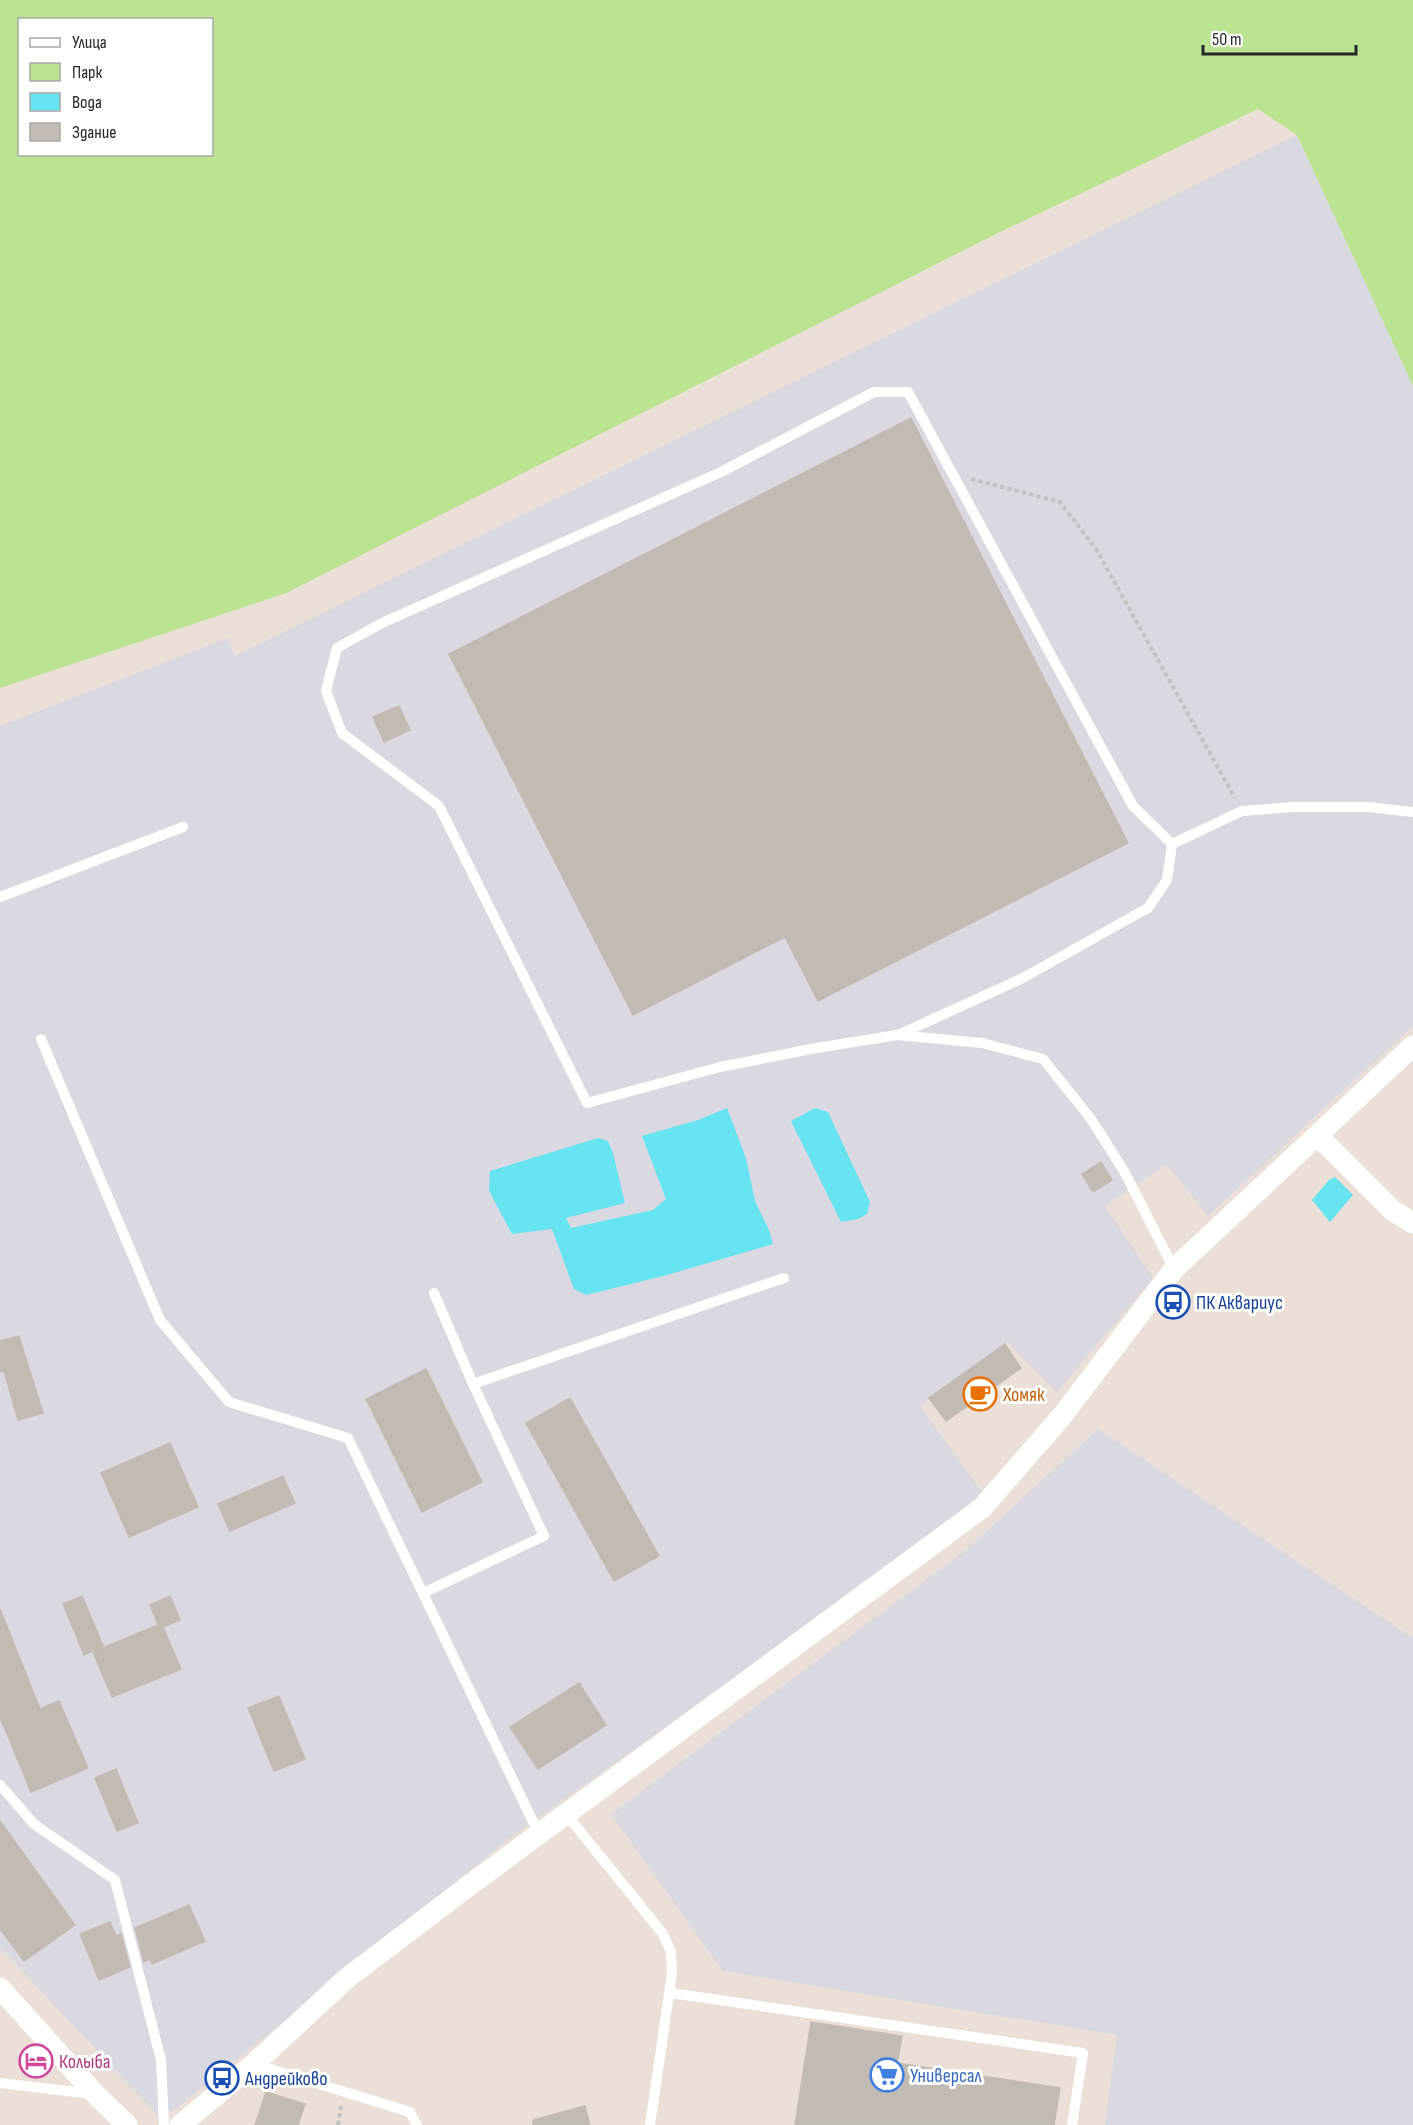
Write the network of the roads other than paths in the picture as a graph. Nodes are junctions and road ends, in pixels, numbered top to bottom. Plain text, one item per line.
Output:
1 (1413, 812) edge
2 (183, 828) dead end
3 (1172, 843) junction
4 (0, 897) edge
5 (897, 1035) junction
6 (41, 1039) dead end
7 (1413, 1046) edge
8 (1318, 1136) junction
9 (1413, 1223) edge
10 (1174, 1269) junction
11 (784, 1278) dead end
12 (434, 1293) dead end
13 (473, 1384) junction
14 (423, 1593) junction
15 (0, 1785) edge
16 (567, 1815) junction
17 (539, 1834) junction
18 (0, 1988) edge
19 (671, 1993) junction
20 (254, 2064) junction
21 (0, 2083) edge
22 (95, 2094) junction
23 (127, 2125) edge
24 (164, 2125) edge
25 (180, 2125) edge
26 (417, 2125) edge
27 (651, 2125) edge
28 (1072, 2125) edge

1 - 3 lane
2 - 4 lane
3 - 5 lane
3 - 5 lane
5 - 10 lane
6 - 14 lane
7 - 8 street
8 - 9 street
8 - 10 street
10 - 16 street
11 - 13 lane
12 - 13 lane
13 - 14 lane
14 - 17 lane
15 - 24 lane
16 - 17 street
16 - 19 lane
17 - 20 street
18 - 22 street
19 - 27 lane
19 - 28 lane
20 - 25 street
20 - 26 lane
21 - 22 lane
22 - 23 street

